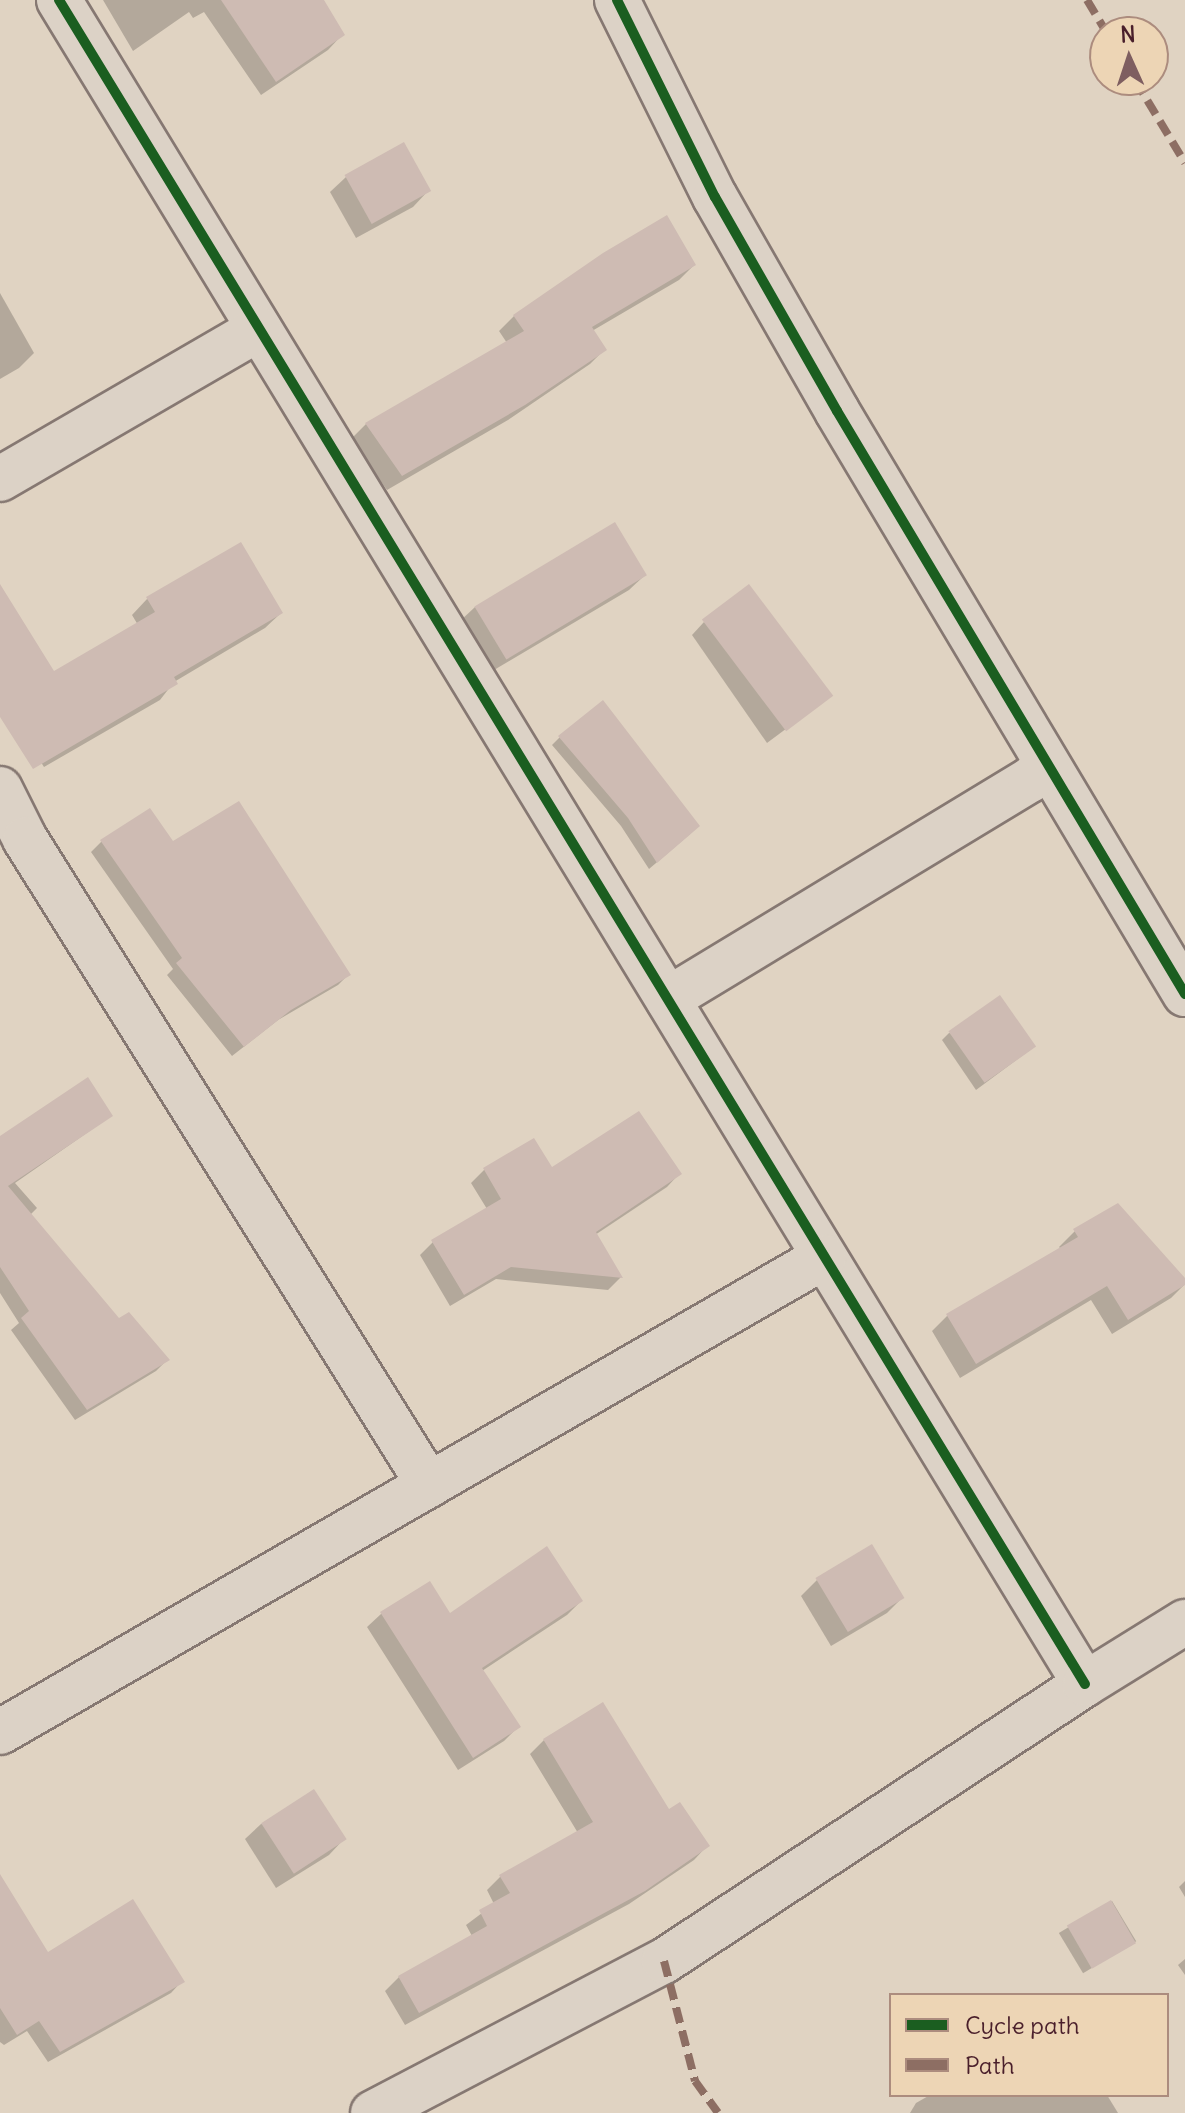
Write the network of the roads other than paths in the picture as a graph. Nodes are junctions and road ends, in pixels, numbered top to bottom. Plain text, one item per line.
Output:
1 (59, 0) edge
2 (617, 0) edge
3 (259, 329) junction
4 (0, 479) edge
5 (1046, 765) junction
6 (0, 789) edge
7 (1185, 994) edge
8 (668, 999) junction
9 (824, 1257) junction
10 (429, 1485) junction
11 (1185, 1622) edge
12 (1085, 1684) junction
13 (6, 1716) edge
14 (373, 2113) edge

1 - 3 street
2 - 5 street
3 - 4 street
3 - 8 street
5 - 7 street
5 - 8 street
6 - 10 street
8 - 9 street
9 - 10 street
9 - 12 street
10 - 13 street
11 - 12 street
12 - 14 street

